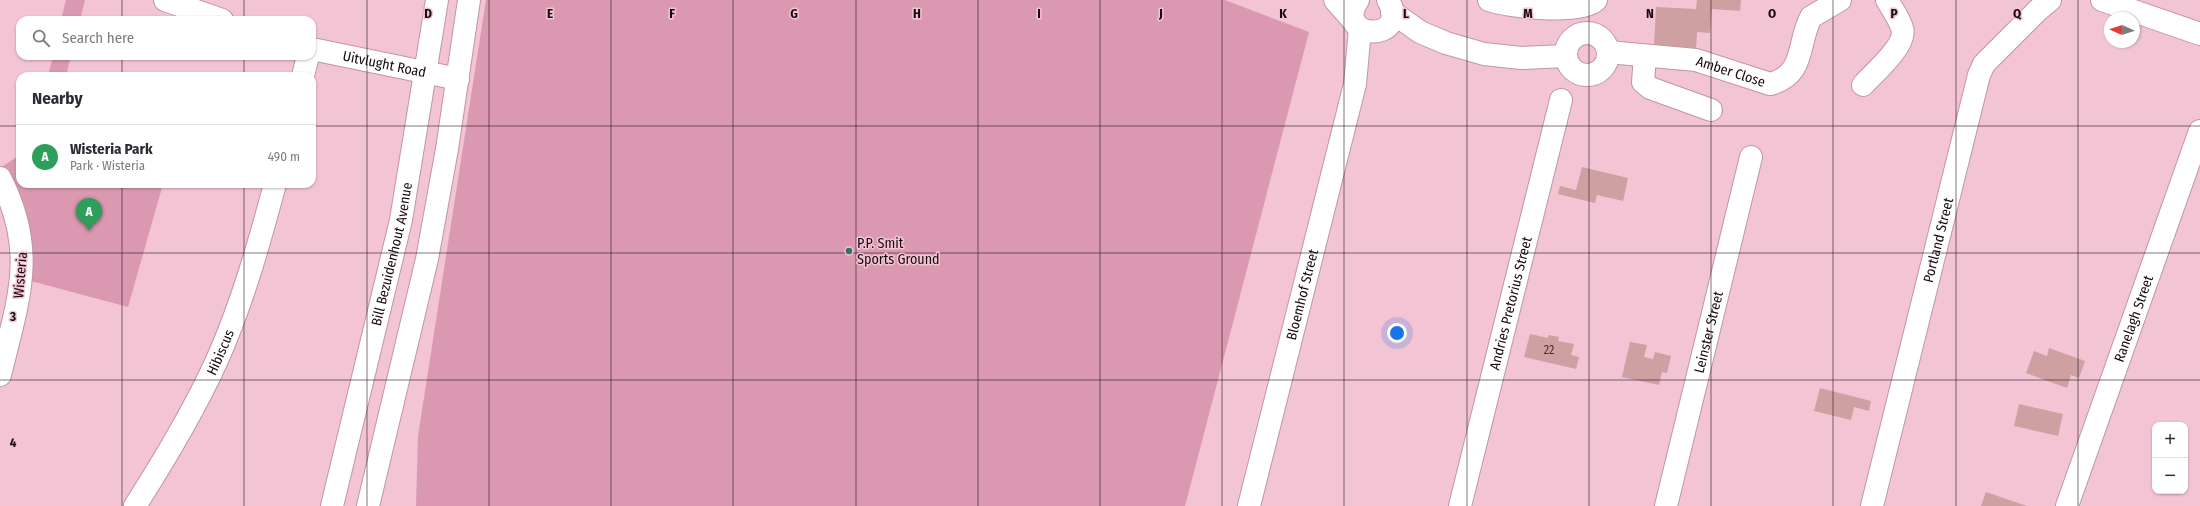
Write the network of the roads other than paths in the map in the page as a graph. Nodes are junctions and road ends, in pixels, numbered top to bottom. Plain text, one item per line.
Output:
1 (165, 0) edge
2 (436, 0) edge
3 (469, 0) edge
4 (1334, 0) edge
5 (1358, 0) edge
6 (1489, 0) edge
7 (1596, 0) edge
8 (1840, 0) edge
9 (1887, 0) edge
10 (2050, 0) edge
11 (2102, 0) edge
12 (211, 16) edge
13 (1376, 21) edge
14 (2200, 34) edge
15 (316, 50) edge
16 (1608, 52) junction
17 (1566, 56) junction
18 (1644, 56) junction
19 (307, 60) edge
20 (304, 72) edge
21 (426, 73) junction
22 (458, 80) junction
23 (1863, 85) dead end
24 (1561, 100) dead end
25 (1712, 110) dead end
26 (2200, 131) edge
27 (1751, 157) dead end
28 (0, 178) edge
29 (274, 188) edge
30 (0, 374) edge
31 (134, 506) edge
32 (332, 506) edge
33 (368, 506) edge
34 (1249, 506) edge
35 (1460, 506) edge
36 (1666, 506) edge
37 (1872, 506) edge
38 (2066, 506) edge

1 - 12 street
2 - 21 street, Bill Bezuidenhout Avenue
3 - 22 street
4 - 13 street
5 - 13 street, Bloemhof Street
6 - 7 street
8 - 18 street, Amber Close
9 - 23 street
10 - 37 street, Portland Street
11 - 14 street
13 - 17 street
13 - 34 street, Bloemhof Street
15 - 21 street, Uitvlught Road
16 - 17 street
16 - 17 street
16 - 18 street, Amber Close
18 - 25 street
19 - 20 street
21 - 22 street, Uitvlught Road
21 - 32 street, Bill Bezuidenhout Avenue
22 - 33 street
24 - 35 street, Andries Pretorius Street
26 - 38 street, Ranelagh Street
27 - 36 street, Leinster Street
28 - 30 street, Wisteria
29 - 31 street, Hibiscus

